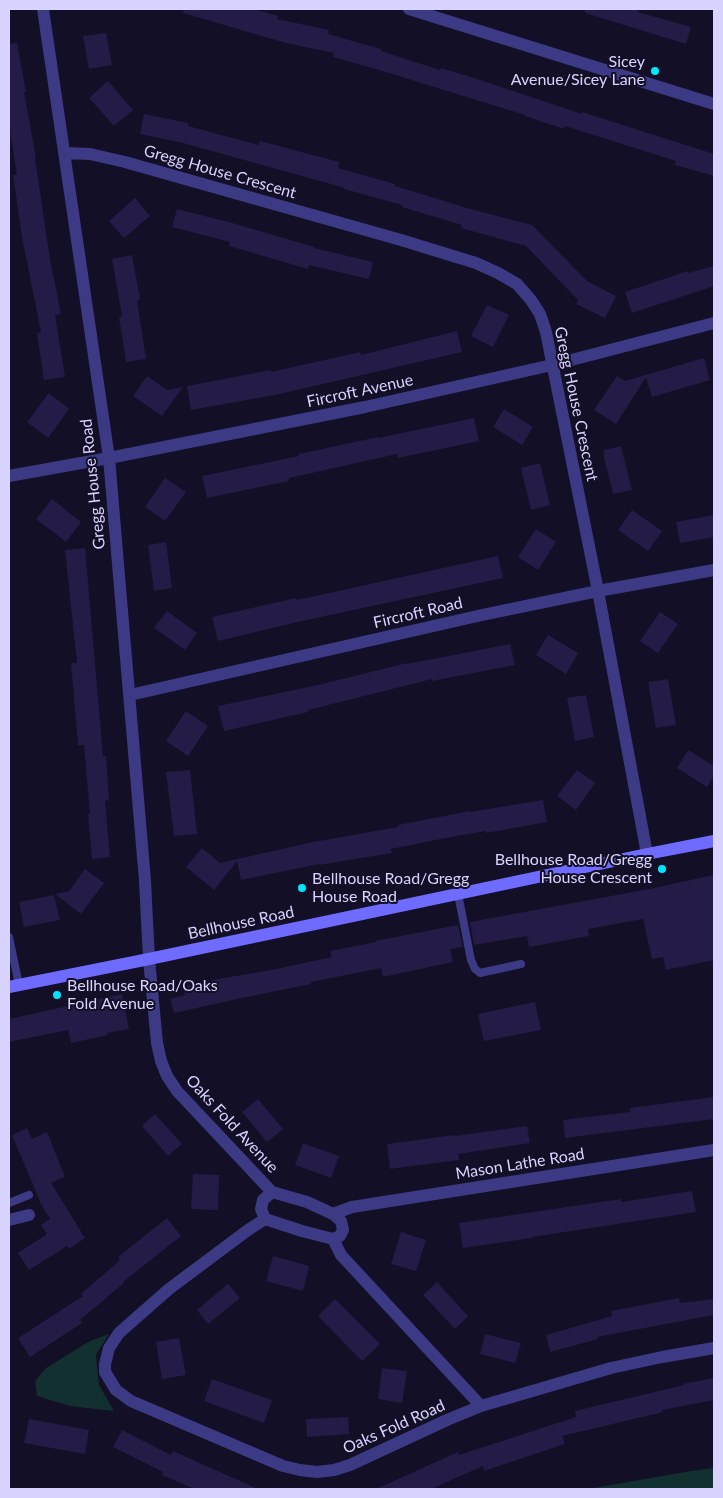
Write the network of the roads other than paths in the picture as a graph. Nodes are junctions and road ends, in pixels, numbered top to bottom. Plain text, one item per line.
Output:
1 (43, 9) edge
2 (409, 9) edge
3 (714, 104) edge
4 (65, 153) junction
5 (714, 323) edge
6 (552, 365) junction
7 (109, 458) junction
8 (9, 476) edge
9 (714, 570) edge
10 (598, 591) junction
11 (130, 695) junction
12 (714, 842) edge
13 (647, 854) junction
14 (458, 894) junction
15 (9, 937) edge
16 (150, 959) junction
17 (521, 964) dead end
18 (14, 986) edge
19 (714, 1150) edge
20 (272, 1192) junction
21 (29, 1195) dead end
22 (9, 1202) edge
23 (333, 1214) junction
24 (29, 1215) dead end
25 (265, 1219) junction
26 (9, 1220) edge
27 (333, 1238) junction
28 (714, 1348) edge
29 (481, 1406) junction

1 - 4 street, Gregg House Road
2 - 3 street
4 - 6 street, Gregg House Crescent
4 - 7 street, Gregg House Road
5 - 6 street, Fircroft Avenue
6 - 7 street, Fircroft Avenue
6 - 10 street, Gregg House Crescent
7 - 8 street, Fircroft Avenue
7 - 11 street, Gregg House Road
9 - 10 street, Fircroft Road
10 - 11 street, Fircroft Road
10 - 13 street, Gregg House Crescent
11 - 16 street, Gregg House Road
12 - 13 main road, Bellhouse Road
13 - 14 main road, Bellhouse Road
14 - 16 main road, Bellhouse Road
14 - 17 lane
15 - 18 lane
16 - 18 main road, Bellhouse Road
16 - 20 street, Oaks Fold Avenue
19 - 23 street, Mason Lathe Road
20 - 23 street, Oaks Fold Avenue
20 - 25 street, Oaks Fold Avenue
21 - 22 lane
23 - 27 street
24 - 26 street
25 - 27 street
25 - 29 street, Oaks Fold Road
27 - 29 street
28 - 29 street, Oaks Fold Road

